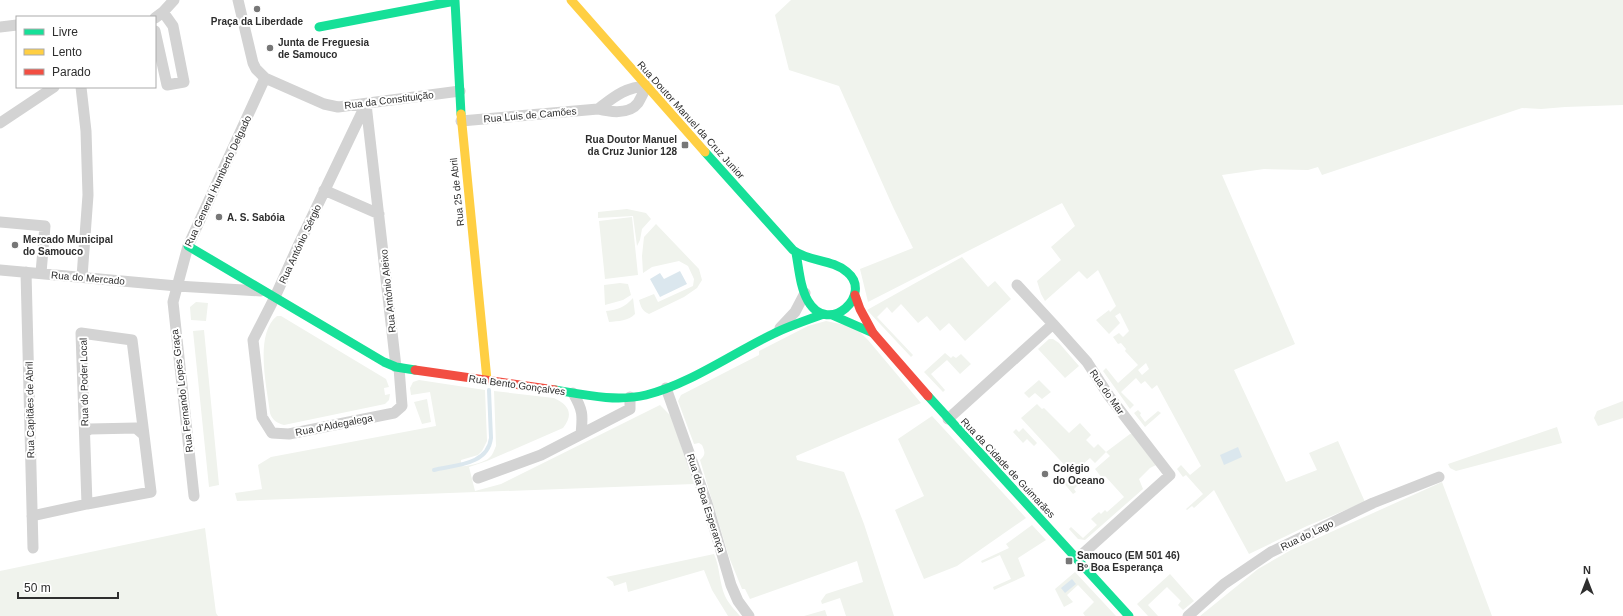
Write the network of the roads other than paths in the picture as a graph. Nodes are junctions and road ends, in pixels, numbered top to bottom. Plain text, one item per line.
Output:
1 (174, 0) edge
2 (238, 0) edge
3 (571, 0) edge
4 (159, 15) edge
5 (16, 25) edge
6 (0, 27) edge
7 (319, 27) dead end
8 (156, 36) edge
9 (265, 78) junction
10 (647, 86) junction
11 (52, 88) edge
12 (81, 88) edge
13 (460, 91) junction
14 (366, 104) junction
15 (598, 110) junction
16 (461, 121) junction
17 (0, 123) edge
18 (324, 190) junction
19 (379, 214) junction
20 (0, 222) edge
21 (188, 246) junction
22 (796, 253) junction
23 (830, 264) junction
24 (0, 270) edge
25 (26, 272) junction
26 (41, 274) junction
27 (82, 277) junction
28 (1017, 284) dead end
29 (177, 286) junction
30 (265, 291) junction
31 (805, 291) junction
32 (855, 295) junction
33 (275, 297) junction
34 (828, 315) junction
35 (1053, 324) junction
36 (774, 333) junction
37 (873, 333) junction
38 (398, 367) junction
39 (487, 380) junction
40 (666, 388) junction
41 (573, 393) junction
42 (630, 398) junction
43 (948, 419) junction
44 (85, 432) junction
45 (581, 434) junction
46 (144, 435) junction
47 (1440, 477) dead end
48 (478, 478) dead end
49 (194, 496) dead end
50 (87, 504) junction
51 (32, 516) junction
52 (33, 548) dead end
53 (1078, 558) junction
54 (749, 616) edge
55 (1129, 616) edge
56 (1188, 616) edge

1 - 4 street
2 - 9 street, Rua da Constituição
3 - 10 street, Rua Doutor Manuel da Cruz Junior
4 - 8 street
5 - 6 street
7 - 13 street, Rua 25 de Abril
9 - 14 street, Rua da Constituição
9 - 21 street, Rua General Humberto Delgado
10 - 15 street
10 - 15 street, Rua Luis de Camões
10 - 22 street, Rua Doutor Manuel da Cruz Junior
11 - 17 street
12 - 27 street
13 - 14 street, Rua da Constituição
13 - 16 street, Rua 25 de Abril
14 - 18 street
14 - 19 street
15 - 16 street, Rua Luis de Camões
16 - 39 street, Rua 25 de Abril
18 - 19 street
18 - 33 street, Rua António Sérgio
19 - 38 street, Rua António Aleixo
20 - 26 street
21 - 29 street, Rua General Humberto Delgado
21 - 30 street, Rua Bento Gonçalves
22 - 23 street
22 - 31 street
23 - 31 street
23 - 32 street
24 - 25 street, Rua do Mercado
25 - 26 street, Rua do Mercado
25 - 51 street, Rua Capitães de Abril
26 - 27 street, Rua do Mercado
27 - 29 street, Rua do Mercado
28 - 35 street
29 - 30 street, Rua Bento Gonçalves
29 - 49 street, Rua Fernando Lopes Graça
30 - 33 street, Rua Bento Gonçalves
31 - 34 street
31 - 36 street
32 - 34 street
32 - 37 street
33 - 38 street, Rua Bento Gonçalves
33 - 38 street, Rua d'Aldegalega
34 - 36 street, Rua Bento Gonçalves
34 - 37 street
35 - 43 street
35 - 53 street, Rua do Mar
36 - 40 street, Rua Bento Gonçalves
37 - 43 street, Rua da Cidade de Guimarães
38 - 39 street, Rua Bento Gonçalves
39 - 41 street, Rua Bento Gonçalves
40 - 42 street, Rua Bento Gonçalves
40 - 54 street, Rua da Boa Esperança
41 - 42 street, Rua Bento Gonçalves
41 - 45 street
42 - 45 street
43 - 53 street, Rua da Cidade de Guimarães
44 - 46 street, Rua do Poder Local
44 - 46 street, Rua do Poder Local
44 - 50 street, Rua do Poder Local
45 - 48 street
46 - 50 street, Rua do Poder Local
47 - 56 street, Rua do Lago
50 - 51 street, Rua do Poder Local
51 - 52 street, Rua Capitães de Abril
53 - 55 street, Rua da Cidade de Guimarães

